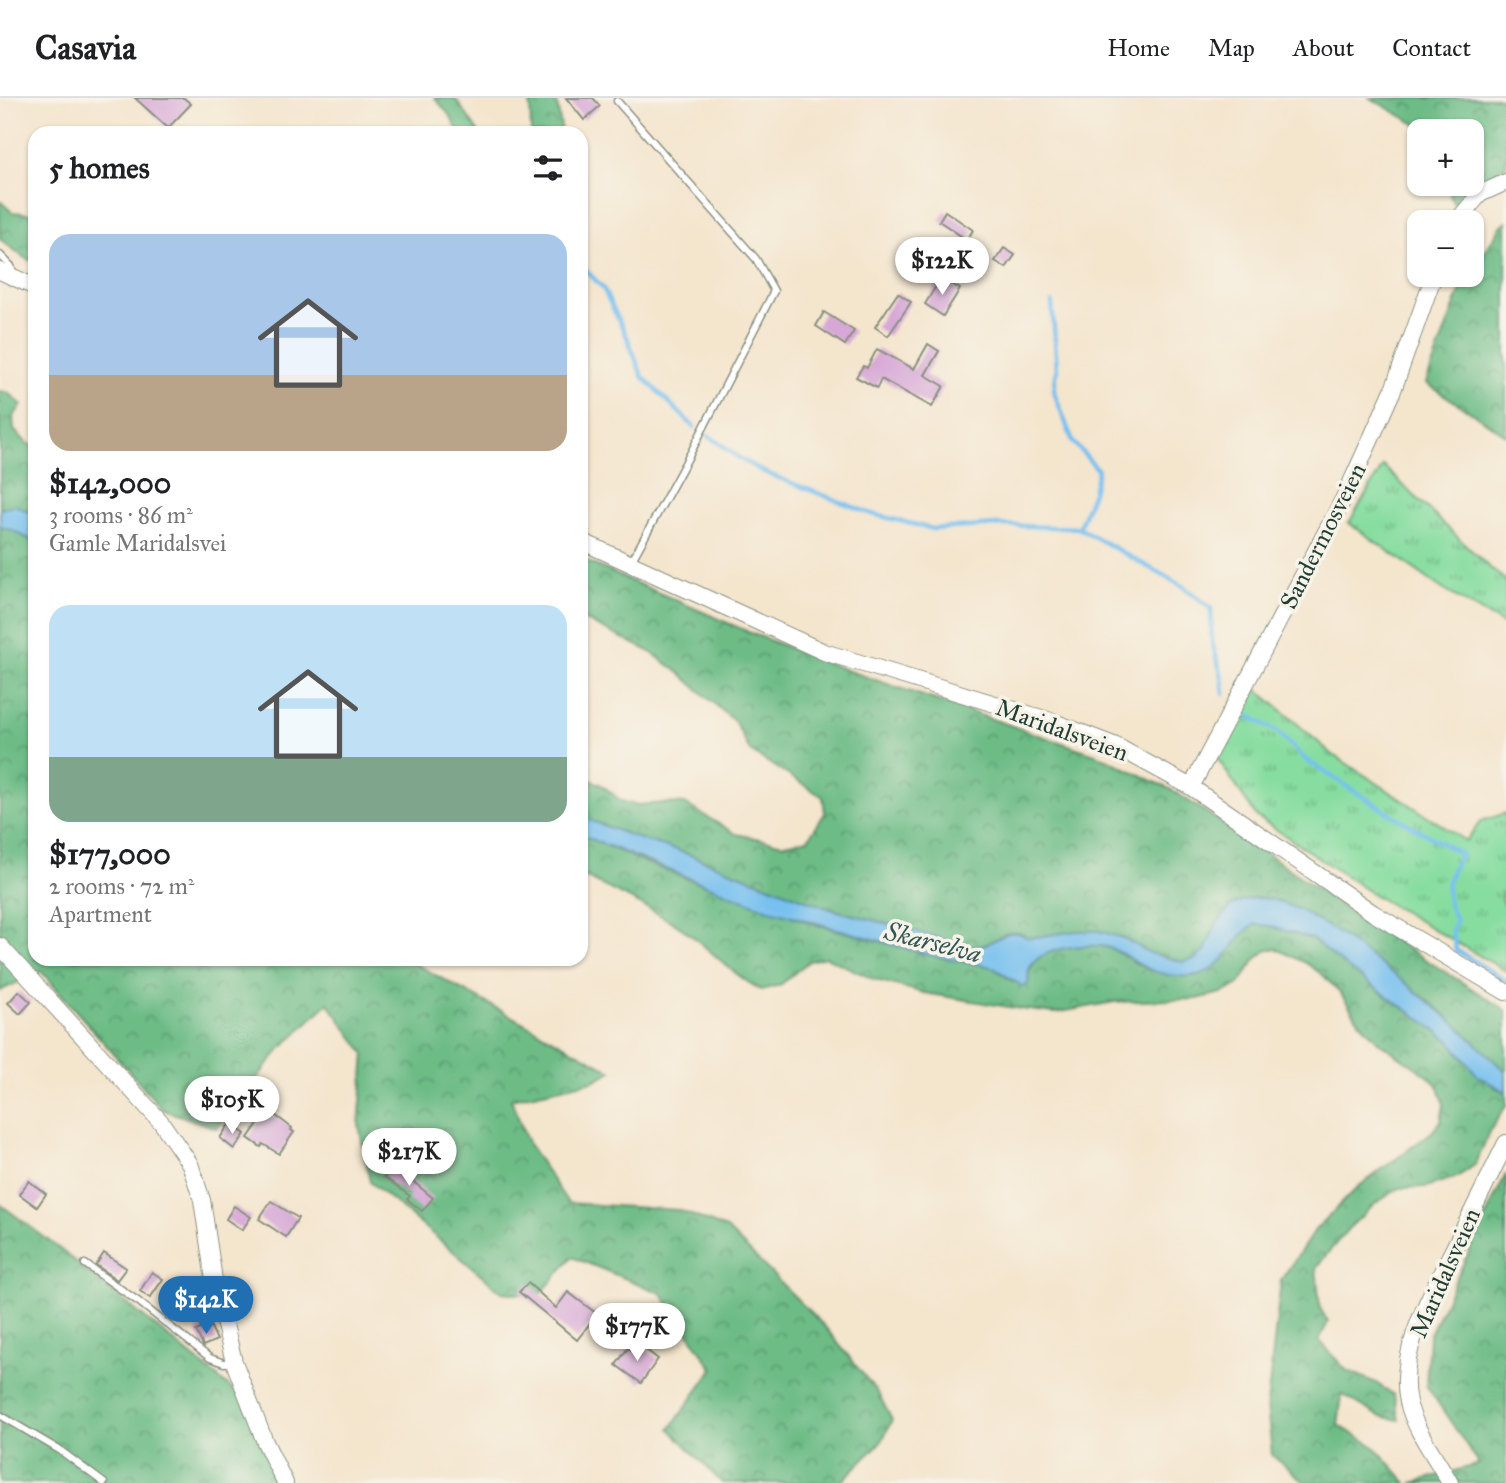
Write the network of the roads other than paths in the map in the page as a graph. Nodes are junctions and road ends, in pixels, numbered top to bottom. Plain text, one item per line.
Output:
1 (617, 101) dead end
2 (1506, 182) edge
3 (1466, 210) edge
4 (0, 255) edge
5 (7, 274) edge
6 (28, 284) edge
7 (1430, 287) edge
8 (588, 544) edge
9 (630, 564) junction
10 (1191, 787) junction
11 (0, 947) edge
12 (1506, 992) edge
13 (1506, 1143) edge
14 (85, 1264) dead end
15 (234, 1362) junction
16 (0, 1415) edge
17 (104, 1483) edge
18 (285, 1483) edge
19 (1450, 1483) edge

1 - 9 lane
2 - 3 street
4 - 5 lane
5 - 6 street
7 - 10 street, Sandermosveien
8 - 9 street, Maridalsveien
9 - 10 street, Maridalsveien
10 - 12 street, Maridalsveien
11 - 15 street
13 - 19 street, Maridalsveien
14 - 15 lane
15 - 18 street
16 - 17 lane

